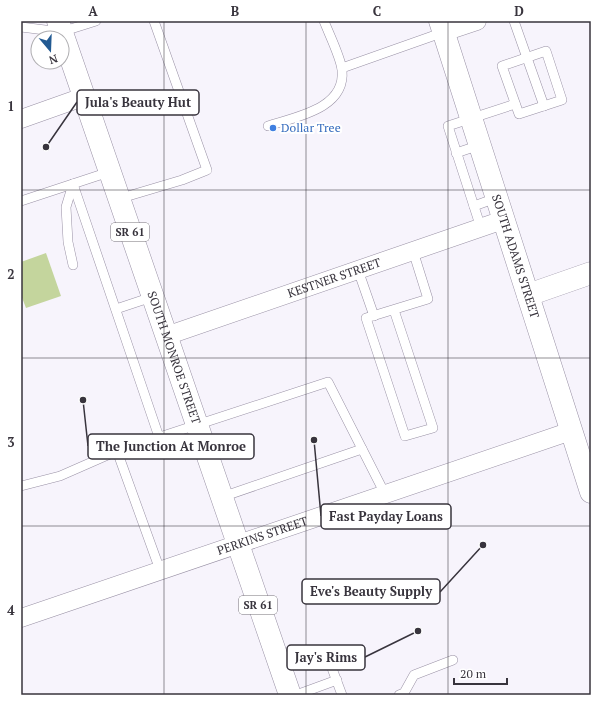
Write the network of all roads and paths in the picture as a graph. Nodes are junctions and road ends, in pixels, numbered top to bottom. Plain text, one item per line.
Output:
1 (96, 21) edge
2 (154, 21) edge
3 (324, 21) edge
4 (477, 21) edge
5 (514, 21) edge
6 (21, 27) edge
7 (59, 27) edge
8 (442, 27) edge
9 (527, 57) junction
10 (342, 68) junction
11 (83, 98) junction
12 (515, 104) junction
13 (544, 106) junction
14 (21, 118) edge
15 (471, 118) junction
16 (268, 126) dead end
17 (480, 145) junction
18 (456, 153) junction
19 (109, 172) junction
20 (73, 184) junction
21 (496, 198) junction
22 (118, 199) junction
23 (21, 201) edge
24 (474, 206) junction
25 (503, 220) junction
26 (481, 228) junction
27 (413, 251) junction
28 (72, 265) dead end
29 (358, 270) junction
30 (591, 273) edge
31 (528, 295) junction
32 (152, 297) junction
33 (116, 309) junction
34 (394, 310) junction
35 (374, 316) junction
36 (166, 336) junction
37 (196, 424) junction
38 (571, 430) junction
39 (159, 437) junction
40 (362, 449) junction
41 (117, 451) junction
42 (21, 486) edge
43 (591, 492) edge
44 (385, 494) junction
45 (221, 497) junction
46 (237, 544) junction
47 (160, 570) junction
48 (21, 618) edge
49 (453, 660) dead end
50 (330, 663) dead end
51 (337, 680) junction
52 (290, 695) edge
53 (296, 695) edge
54 (342, 695) edge
55 (399, 695) edge

1 - 7 lane
2 - 22 lane
3 - 10 lane
4 - 8 street
5 - 9 lane
6 - 7 lane
7 - 11 main road, SOUTH MONROE STREET / SR 61
8 - 10 lane
8 - 15 main road, SOUTH ADAMS STREET
9 - 12 lane
9 - 13 lane
9 - 13 lane
10 - 16 lane
11 - 14 street
11 - 19 main road, SOUTH MONROE STREET / SR 61
12 - 13 lane
12 - 15 lane
15 - 17 main road, SOUTH ADAMS STREET
15 - 18 lane
17 - 18 lane
17 - 21 main road, SOUTH ADAMS STREET
18 - 24 lane
19 - 20 lane
19 - 22 main road, SOUTH MONROE STREET / SR 61
20 - 23 lane
20 - 28 lane
20 - 33 lane
21 - 24 lane
21 - 25 main road, SOUTH ADAMS STREET
22 - 32 main road, SOUTH MONROE STREET / SR 61
24 - 26 lane
25 - 26 street, KESTNER STREET
25 - 31 main road, SOUTH ADAMS STREET
26 - 27 street, KESTNER STREET
27 - 29 street, KESTNER STREET
27 - 34 lane
29 - 35 lane
29 - 36 street, KESTNER STREET
30 - 31 main road
31 - 38 main road, SOUTH ADAMS STREET
32 - 33 lane
32 - 36 main road, SOUTH MONROE STREET / SR 61
33 - 39 lane
34 - 35 lane
34 - 35 lane
36 - 37 main road, SOUTH MONROE STREET / SR 61
37 - 39 lane
37 - 40 lane
37 - 45 main road, SOUTH MONROE STREET / SR 61
38 - 43 main road, SOUTH ADAMS STREET
38 - 44 street, PERKINS STREET
39 - 41 lane
40 - 44 lane
40 - 45 lane
41 - 42 lane
41 - 47 lane
44 - 46 street, PERKINS STREET
45 - 46 main road, SOUTH MONROE STREET / SR 61
46 - 47 street, PERKINS STREET
46 - 52 main road, SOUTH MONROE STREET / SR 61
47 - 48 street, PERKINS STREET
49 - 55 lane
50 - 51 lane
51 - 53 lane
51 - 54 lane

